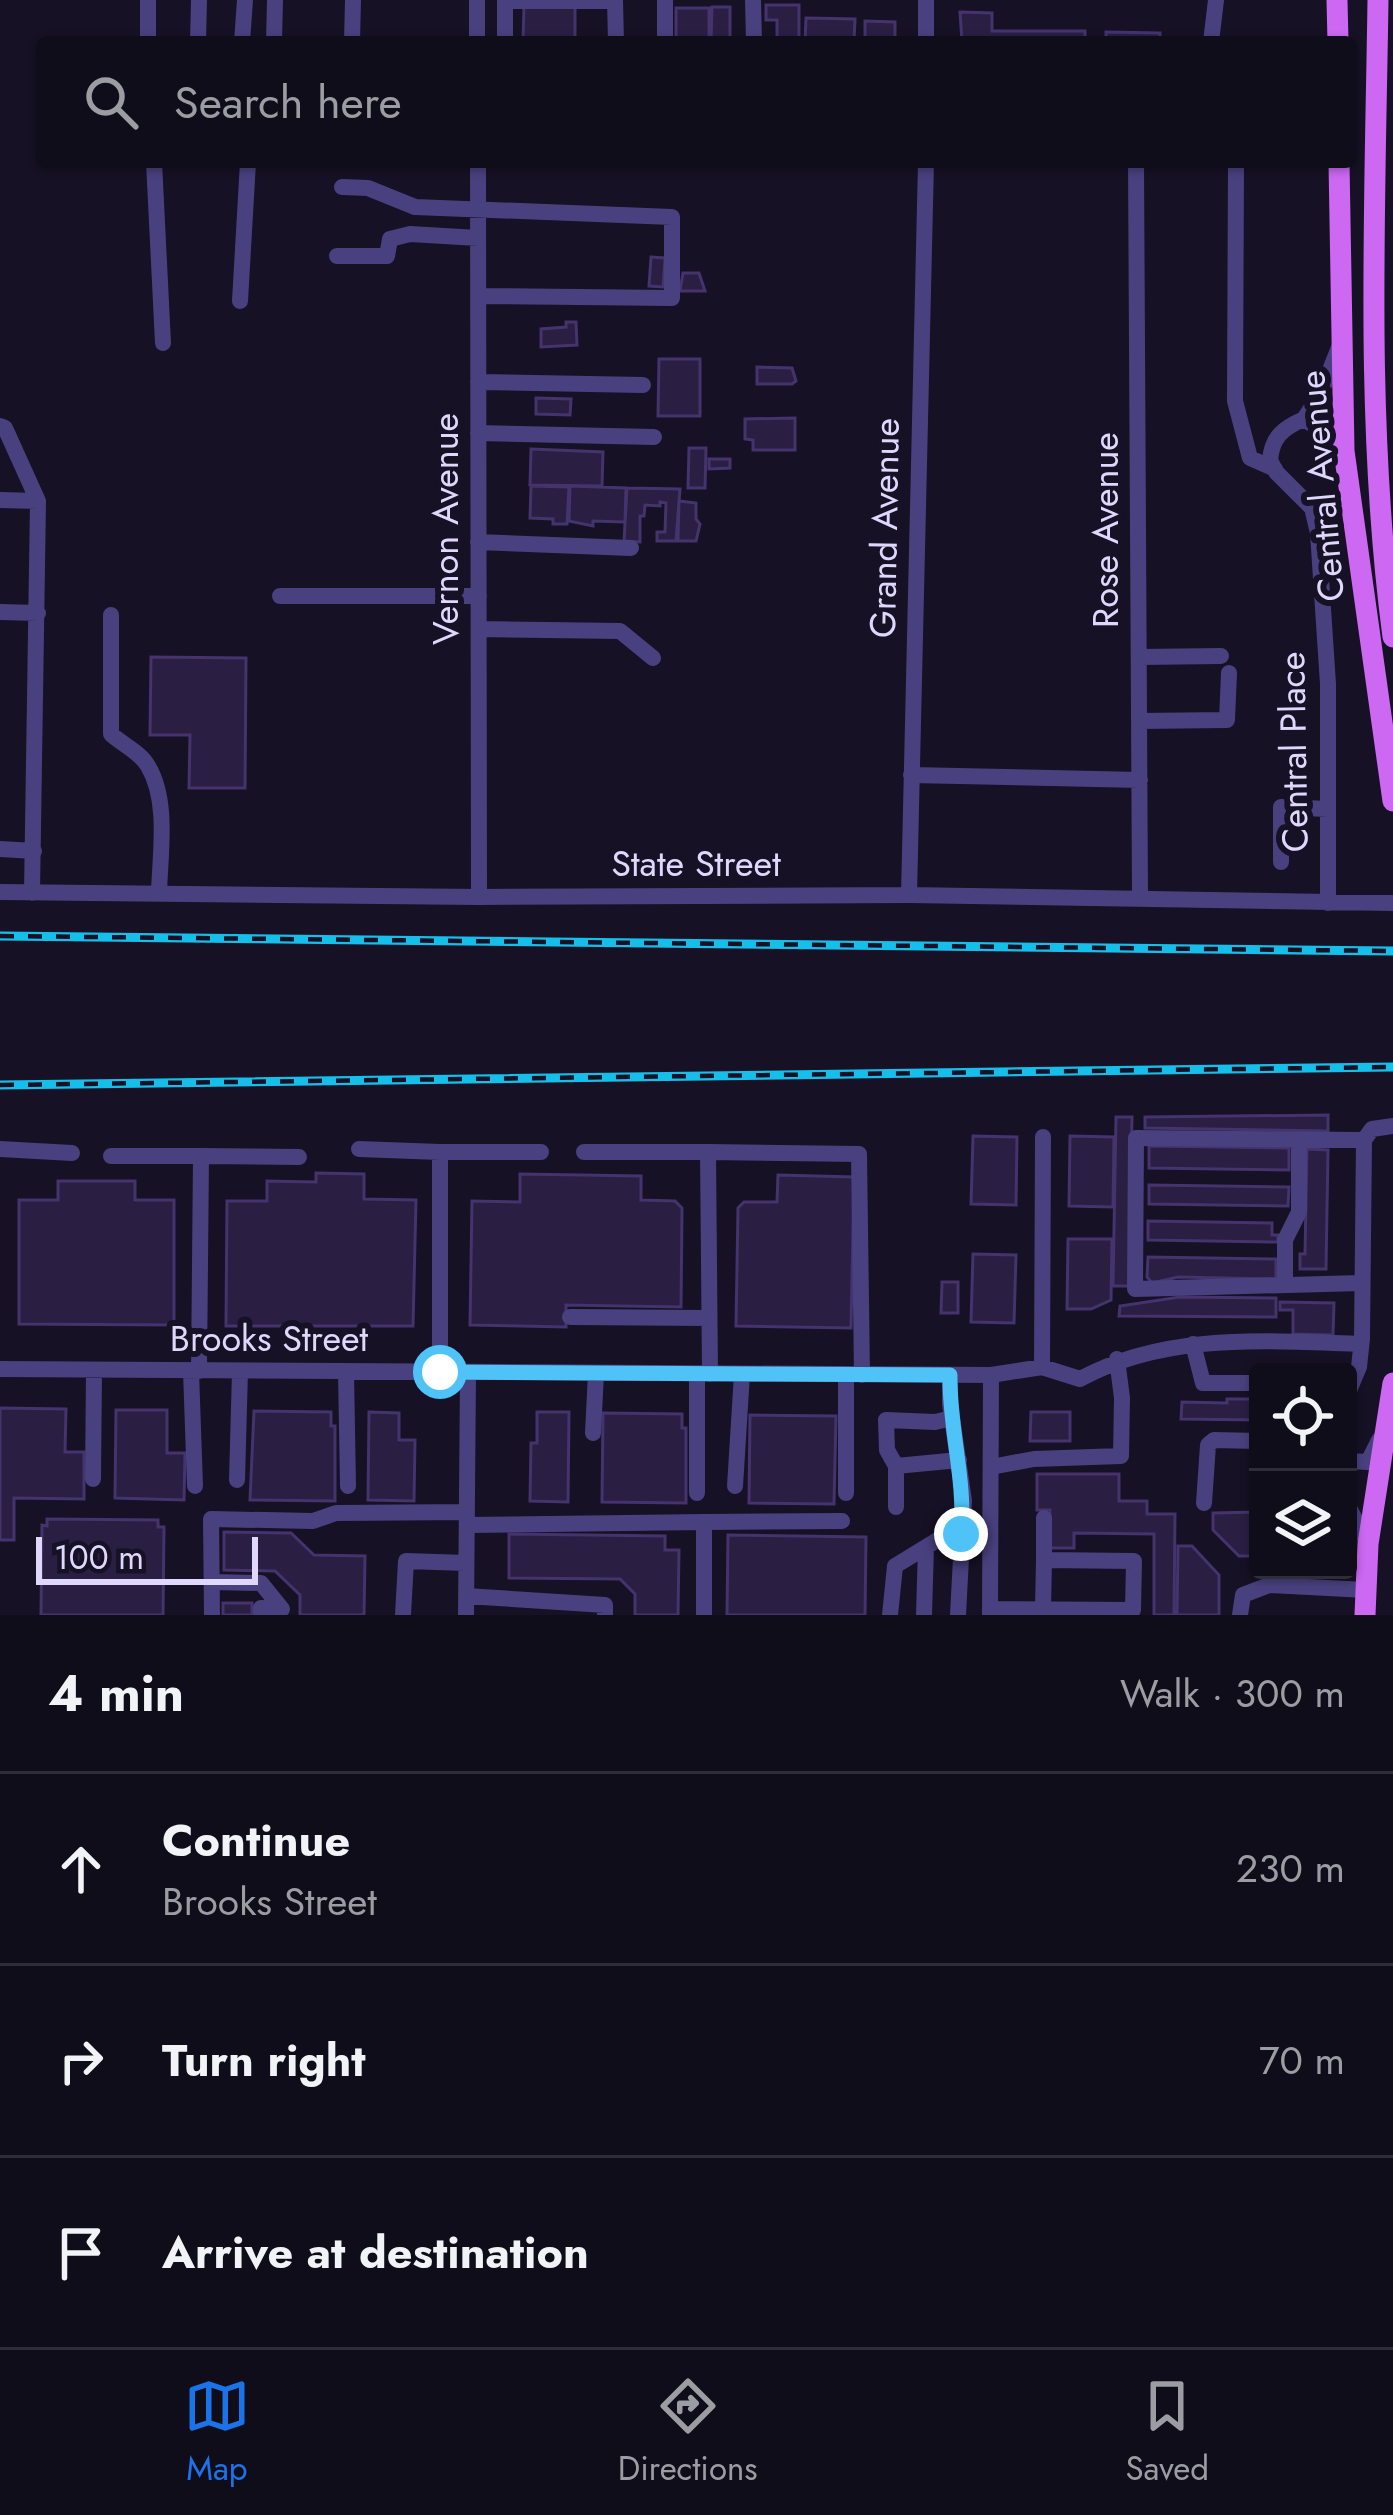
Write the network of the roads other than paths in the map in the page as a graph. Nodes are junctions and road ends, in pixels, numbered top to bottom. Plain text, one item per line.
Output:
1 (148, 0) edge
2 (199, 0) edge
3 (245, 0) edge
4 (274, 0) edge
5 (353, 0) edge
6 (477, 0) edge
7 (615, 0) edge
8 (665, 0) edge
9 (753, 0) edge
10 (926, 0) edge
11 (1216, 0) edge
12 (1337, 0) edge
13 (1378, 0) edge
14 (148, 36) edge
15 (197, 36) edge
16 (242, 36) edge
17 (274, 36) edge
18 (352, 36) edge
19 (477, 36) edge
20 (505, 36) edge
21 (616, 36) edge
22 (665, 36) edge
23 (754, 36) edge
24 (926, 36) edge
25 (1212, 36) edge
26 (1338, 36) edge
27 (1385, 57) edge
28 (1385, 134) edge
29 (154, 168) edge
30 (248, 168) edge
31 (478, 168) edge
32 (926, 168) edge
33 (1136, 168) edge
34 (1236, 168) edge
35 (1339, 168) edge
36 (342, 187) dead end
37 (434, 209) junction
38 (478, 212) junction
39 (432, 235) junction
40 (478, 238) junction
41 (337, 256) dead end
42 (478, 296) junction
43 (240, 301) dead end
44 (1341, 342) junction
45 (163, 343) dead end
46 (478, 382) junction
47 (643, 385) dead end
48 (1304, 419) junction
49 (0, 426) edge
50 (478, 433) junction
51 (654, 437) dead end
52 (1344, 451) junction
53 (1275, 469) junction
54 (0, 500) edge
55 (38, 501) junction
56 (478, 542) junction
57 (631, 548) dead end
58 (1388, 567) edge
59 (280, 596) dead end
60 (478, 596) junction
61 (0, 612) edge
62 (38, 613) junction
63 (111, 615) dead end
64 (478, 629) junction
65 (1393, 637) edge
66 (1139, 657) junction
67 (653, 658) dead end
68 (1139, 721) junction
69 (911, 776) junction
70 (1139, 780) junction
71 (1393, 801) edge
72 (1328, 808) junction
73 (0, 849) edge
74 (34, 851) junction
75 (1281, 862) dead end
76 (0, 892) edge
77 (32, 893) junction
78 (159, 893) junction
79 (909, 895) junction
80 (479, 897) junction
81 (1140, 898) junction
82 (1328, 903) junction
83 (1393, 903) edge
84 (1393, 1126) edge
85 (1043, 1137) dead end
86 (1299, 1140) junction
87 (1364, 1140) junction
88 (0, 1149) edge
89 (359, 1150) dead end
90 (440, 1152) junction
91 (541, 1152) dead end
92 (584, 1152) dead end
93 (709, 1152) junction
94 (72, 1153) dead end
95 (111, 1156) dead end
96 (201, 1156) junction
97 (299, 1156) dead end
98 (1361, 1282) junction
99 (1285, 1284) junction
100 (570, 1317) dead end
101 (710, 1318) junction
102 (1193, 1344) junction
103 (1361, 1344) junction
104 (1117, 1359) junction
105 (1356, 1363) edge
106 (1042, 1367) junction
107 (0, 1369) edge
108 (94, 1370) junction
109 (195, 1371) junction
110 (240, 1371) junction
111 (346, 1372) junction
112 (440, 1372) junction
113 (468, 1373) junction
114 (596, 1373) junction
115 (703, 1374) junction
116 (742, 1374) junction
117 (854, 1375) junction
118 (950, 1375) junction
119 (991, 1375) junction
120 (1249, 1383) edge
121 (1393, 1383) edge
122 (952, 1418) junction
123 (1388, 1423) junction
124 (593, 1433) dead end
125 (1249, 1442) edge
126 (959, 1460) junction
127 (1357, 1462) edge
128 (896, 1466) junction
129 (991, 1467) junction
130 (93, 1479) dead end
131 (238, 1480) dead end
132 (195, 1486) dead end
133 (348, 1486) dead end
134 (735, 1486) dead end
135 (697, 1493) dead end
136 (846, 1493) dead end
137 (1204, 1504) dead end
138 (896, 1507) dead end
139 (991, 1514) junction
140 (1044, 1518) dead end
141 (467, 1519) junction
142 (842, 1521) dead end
143 (704, 1522) junction
144 (1357, 1523) edge
145 (962, 1524) junction
146 (1368, 1544) junction
147 (926, 1547) junction
148 (1044, 1560) junction
149 (466, 1563) junction
150 (212, 1582) junction
151 (1366, 1590) junction
152 (466, 1606) edge
153 (1043, 1609) junction
154 (990, 1612) edge
155 (1133, 1613) edge
156 (212, 1615) edge
157 (261, 1615) edge
158 (403, 1615) edge
159 (605, 1615) edge
160 (704, 1615) edge
161 (890, 1615) edge
162 (924, 1615) edge
163 (958, 1615) edge
164 (1240, 1615) edge
165 (1365, 1615) edge

1 - 14 street
2 - 15 street
3 - 16 street
4 - 17 street
5 - 18 street
6 - 19 street
7 - 20 street
7 - 21 street
8 - 22 street
9 - 23 street
10 - 24 street
11 - 25 street
12 - 26 main road
13 - 27 main road, Central Avenue
27 - 28 main road, Central Avenue
28 - 58 main road, Central Avenue
29 - 45 street
30 - 43 street
31 - 38 street, Vernon Avenue
32 - 69 street, Grand Avenue
33 - 66 street, Rose Avenue
34 - 53 street, Central Place
35 - 44 main road, Central Avenue
36 - 37 street
37 - 38 street
37 - 39 street
38 - 40 street, Vernon Avenue
38 - 42 street
39 - 40 street
39 - 41 street
40 - 42 street, Vernon Avenue
42 - 46 street, Vernon Avenue
44 - 48 street
44 - 52 main road, Central Avenue
46 - 47 street
46 - 50 street, Vernon Avenue
48 - 52 street
48 - 53 street
49 - 55 street
50 - 51 street
50 - 56 street, Vernon Avenue
52 - 71 main road, Central Avenue
53 - 72 street, Central Place
54 - 55 street
55 - 62 street
56 - 57 street
56 - 60 street, Vernon Avenue
58 - 65 main road, Central Avenue
59 - 60 street
60 - 64 street, Vernon Avenue
61 - 62 street
62 - 74 street
63 - 78 street
64 - 67 street
64 - 80 street, Vernon Avenue
66 - 68 street, Rose Avenue
66 - 68 street
68 - 70 street, Rose Avenue
69 - 70 street
69 - 79 street, Grand Avenue
70 - 81 street, Rose Avenue
72 - 75 street
72 - 82 street, Central Place
73 - 74 street
74 - 77 street
76 - 77 street, State Street
77 - 78 street, State Street
78 - 80 street, State Street
79 - 80 street, State Street
79 - 81 street, State Street
81 - 82 street, State Street
82 - 83 street, State Street
84 - 87 street
85 - 106 street
86 - 87 street
86 - 99 street
86 - 99 street
87 - 98 street
88 - 94 street
89 - 90 street
90 - 91 street
90 - 112 street
92 - 93 street
93 - 101 street
93 - 117 street
95 - 96 street
96 - 97 street
96 - 109 street
98 - 99 street
98 - 103 street
100 - 101 street
101 - 115 street
102 - 103 street, Brooks Street
102 - 104 street, Brooks Street
102 - 120 street
103 - 105 street
104 - 106 street, Brooks Street
104 - 129 street
106 - 119 street, Brooks Street
107 - 108 street, Brooks Street
108 - 109 street, Brooks Street
108 - 130 street
109 - 110 street, Brooks Street
109 - 132 street
110 - 111 street, Brooks Street
110 - 131 street
111 - 112 street, Brooks Street
111 - 133 street
112 - 113 street, Brooks Street
113 - 114 street, Brooks Street
113 - 141 street
114 - 115 street, Brooks Street
114 - 124 street
115 - 116 street, Brooks Street
115 - 135 street
116 - 117 street, Brooks Street
116 - 134 street
117 - 118 street, Brooks Street
117 - 136 street
118 - 119 street, Brooks Street
118 - 122 street
119 - 129 street
121 - 123 main road
122 - 126 street
122 - 128 street
123 - 127 street
123 - 146 main road
125 - 137 street
126 - 128 street
126 - 145 street
128 - 138 street
129 - 139 street
139 - 145 street
139 - 154 street
140 - 148 street
141 - 143 street
141 - 149 street
141 - 150 street
142 - 143 street
143 - 160 street
144 - 146 street
145 - 147 street
145 - 163 street
146 - 151 main road
147 - 161 street
147 - 162 street
148 - 153 street
148 - 155 street
149 - 152 street
149 - 158 street
150 - 156 street
150 - 157 street
151 - 164 street
151 - 165 main road
152 - 159 street
153 - 154 street
153 - 155 street

